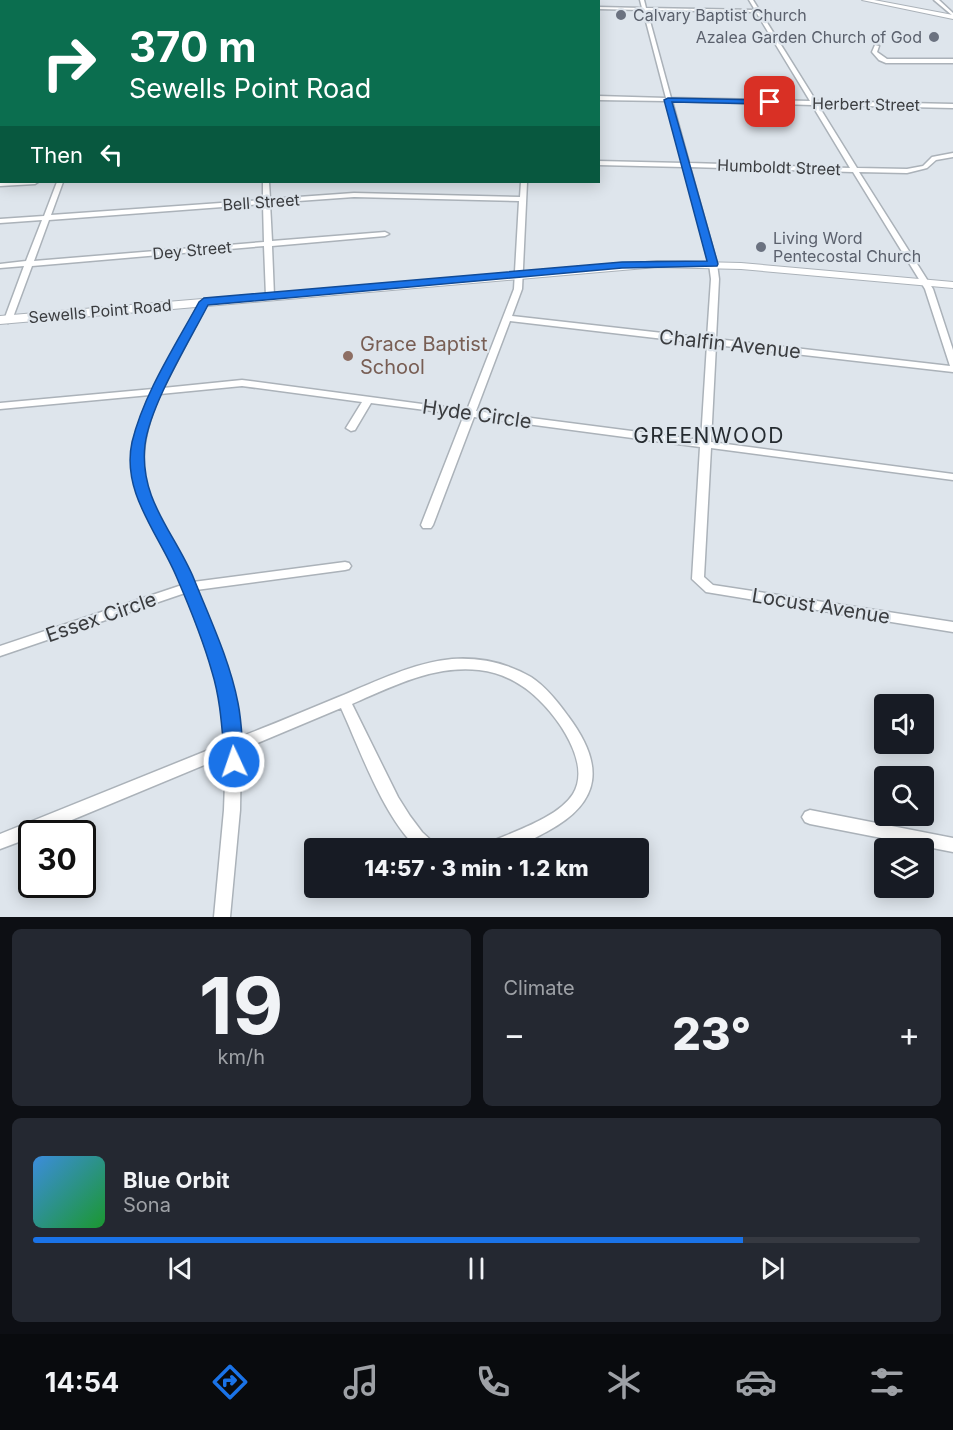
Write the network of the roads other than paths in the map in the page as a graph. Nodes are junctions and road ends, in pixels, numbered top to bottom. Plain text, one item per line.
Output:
1 (751, 0) edge
2 (865, 0) edge
3 (936, 0) edge
4 (643, 4) edge
5 (600, 8) edge
6 (758, 11) junction
7 (953, 16) edge
8 (877, 46) dead end
9 (953, 61) edge
10 (600, 98) edge
11 (668, 100) junction
12 (815, 103) junction
13 (953, 106) edge
14 (953, 155) edge
15 (600, 163) edge
16 (685, 165) junction
17 (855, 170) junction
18 (17, 183) edge
19 (60, 183) edge
20 (266, 183) edge
21 (524, 183) edge
22 (0, 184) edge
23 (522, 199) junction
24 (266, 202) junction
25 (46, 218) junction
26 (0, 221) edge
27 (385, 234) dead end
28 (268, 244) junction
29 (28, 264) junction
30 (713, 264) junction
31 (0, 266) edge
32 (520, 274) junction
33 (926, 283) junction
34 (953, 285) edge
35 (270, 296) junction
36 (204, 302) junction
37 (507, 318) junction
38 (4, 320) edge
39 (711, 342) junction
40 (953, 364) edge
41 (953, 369) edge
42 (158, 391) junction
43 (368, 400) junction
44 (0, 406) edge
45 (470, 413) junction
46 (351, 428) dead end
47 (705, 445) junction
48 (953, 477) edge
49 (427, 525) dead end
50 (345, 566) dead end
51 (189, 587) junction
52 (953, 627) edge
53 (0, 651) edge
54 (344, 701) junction
55 (234, 745) junction
56 (810, 817) dead end
57 (417, 838) edge
58 (515, 838) edge
59 (0, 842) edge
60 (953, 845) edge
61 (222, 917) edge

1 - 6 street
2 - 7 main road
3 - 7 street
4 - 5 street
4 - 6 street
4 - 11 street
6 - 12 street
8 - 9 street
10 - 11 street, Herbert Street
11 - 12 street, Herbert Street
11 - 16 street
12 - 13 street, Herbert Street
12 - 17 street
14 - 17 street, Humboldt Street
15 - 16 street, Humboldt Street
16 - 17 street, Humboldt Street
16 - 30 street
17 - 33 street
18 - 22 street
19 - 25 street
20 - 24 street
21 - 23 street
23 - 24 street, Bell Street
23 - 32 street
24 - 25 street, Bell Street
24 - 28 street
25 - 26 street, Bell Street
25 - 29 street
27 - 28 street, Dey Street
28 - 29 street, Dey Street
28 - 35 street
29 - 31 street, Dey Street
29 - 38 street
30 - 32 main road, Sewells Point Road
30 - 33 main road, Sewells Point Road
30 - 39 street
32 - 35 main road, Sewells Point Road
32 - 37 street
33 - 34 main road, Sewells Point Road
33 - 40 street
35 - 36 main road, Sewells Point Road
36 - 38 main road, Sewells Point Road
36 - 42 street
37 - 39 street, Chalfin Avenue
37 - 45 street
39 - 41 street, Chalfin Avenue
39 - 47 street
42 - 43 street, Hyde Circle
42 - 44 street, Hyde Circle
42 - 51 street
43 - 45 street, Hyde Circle
43 - 46 street
45 - 47 street, Hyde Circle
45 - 49 street
47 - 48 street, Hyde Circle
47 - 52 street, Locust Avenue
50 - 51 street, Essex Circle
51 - 53 street, Essex Circle
51 - 55 street
54 - 55 street
54 - 57 street
54 - 58 street
55 - 59 street
55 - 61 street
56 - 60 street

